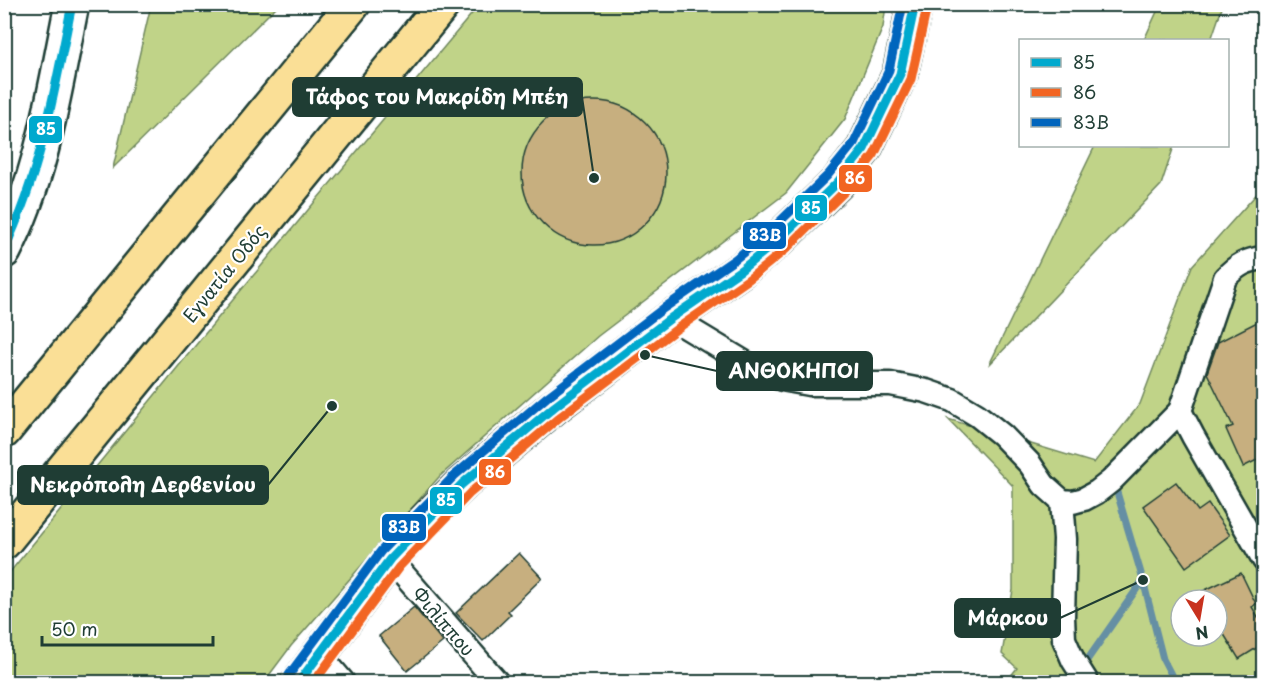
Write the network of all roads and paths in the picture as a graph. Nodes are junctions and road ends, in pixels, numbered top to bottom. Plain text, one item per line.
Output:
1 (72, 4) edge
2 (353, 4) edge
3 (443, 4) edge
4 (915, 4) edge
5 (4, 250) edge
6 (1263, 258) edge
7 (671, 318) junction
8 (1180, 411) junction
9 (4, 431) edge
10 (1062, 501) junction
11 (4, 542) edge
12 (390, 560) junction
13 (1263, 560) edge
14 (320, 655) junction
15 (299, 682) edge
16 (343, 682) edge
17 (497, 682) edge
18 (1087, 682) edge

1 - 5 street
2 - 9 highway
3 - 11 highway, Εγνατία Οδός
4 - 7 street
6 - 8 street
7 - 10 street
7 - 12 street
8 - 10 street
8 - 13 street
10 - 18 street
12 - 14 street
12 - 17 street, Φιλίππου
14 - 15 street
14 - 16 street

